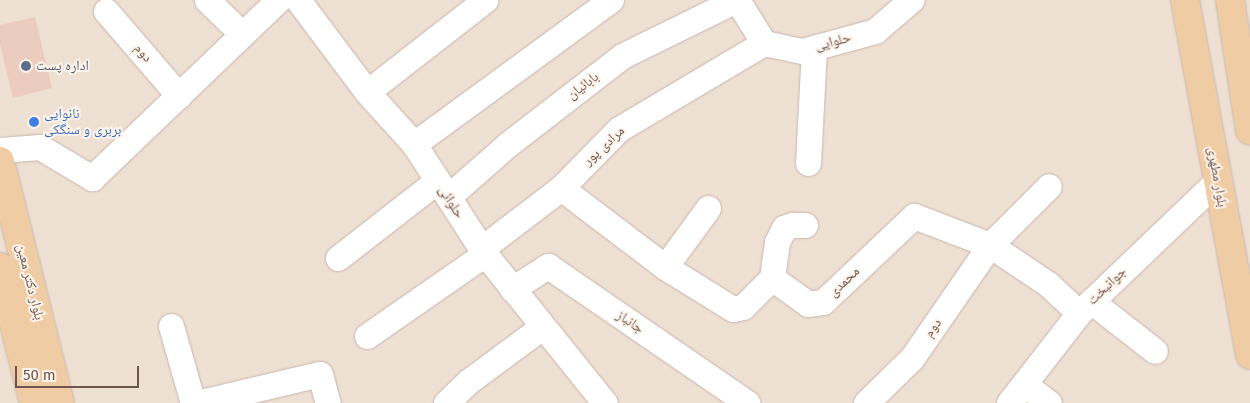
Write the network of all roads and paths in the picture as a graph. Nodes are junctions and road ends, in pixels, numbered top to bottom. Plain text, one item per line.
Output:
1 (206, 0) edge
2 (278, 0) edge
3 (298, 0) edge
4 (484, 0) edge
5 (612, 0) edge
6 (736, 0) edge
7 (1185, 0) edge
8 (1230, 0) edge
9 (900, 4) edge
10 (580, 8) edge
11 (106, 12) dead end
12 (242, 34) junction
13 (764, 43) junction
14 (814, 48) junction
15 (367, 92) junction
16 (179, 96) junction
17 (1250, 130) edge
18 (414, 144) junction
19 (0, 150) edge
20 (0, 161) edge
21 (808, 163) dead end
22 (1217, 181) junction
23 (1049, 186) dead end
24 (561, 188) junction
25 (443, 189) junction
26 (708, 208) dead end
27 (805, 226) dead end
28 (990, 245) junction
29 (483, 251) junction
30 (338, 258) dead end
31 (0, 267) edge
32 (665, 267) junction
33 (772, 278) junction
34 (512, 289) junction
35 (1085, 307) junction
36 (171, 326) dead end
37 (542, 327) junction
38 (367, 336) dead end
39 (1155, 352) dead end
40 (1250, 354) edge
41 (1016, 393) edge
42 (246, 397) edge
43 (34, 403) edge
44 (60, 403) edge
45 (193, 403) edge
46 (198, 403) edge
47 (328, 403) edge
48 (446, 403) edge
49 (605, 403) edge
50 (747, 403) edge
51 (866, 403) edge
52 (1049, 403) edge

1 - 12 street
2 - 12 street
3 - 15 street, حلوائی
4 - 15 street
5 - 10 street
6 - 13 street
6 - 25 street, بابائیان
7 - 22 main road, بلوار مطهری
8 - 17 main road
9 - 14 street, حلوایی
10 - 18 street
11 - 16 street, دوم
12 - 16 street
13 - 14 street, حلوایی
13 - 24 street, مرادی پور
14 - 21 street
15 - 18 street, حلوائی
16 - 19 street
18 - 25 street, حلوائی
20 - 44 main road, بلوار دکتر معین
22 - 35 street, جوانبخت
22 - 40 main road, بلوار مطهری
23 - 28 street, دوم
24 - 29 street, مرادی پور
24 - 32 street
25 - 29 street, حلوائی
25 - 30 street, بابائیان
26 - 32 street
27 - 33 street
28 - 33 street, محمدی
28 - 35 street, محمدی
28 - 51 street, دوم
29 - 34 street, حلوائی
29 - 38 street, مرادی پور
31 - 43 main road, بلوار دکتر معین
32 - 33 street
34 - 37 street, حلوائی
34 - 50 street, جانباز
35 - 39 street, محمدی
35 - 41 street, جوانبخت
36 - 45 street
37 - 48 street
37 - 49 street, حلوائی
41 - 52 street
42 - 46 street
42 - 47 street

